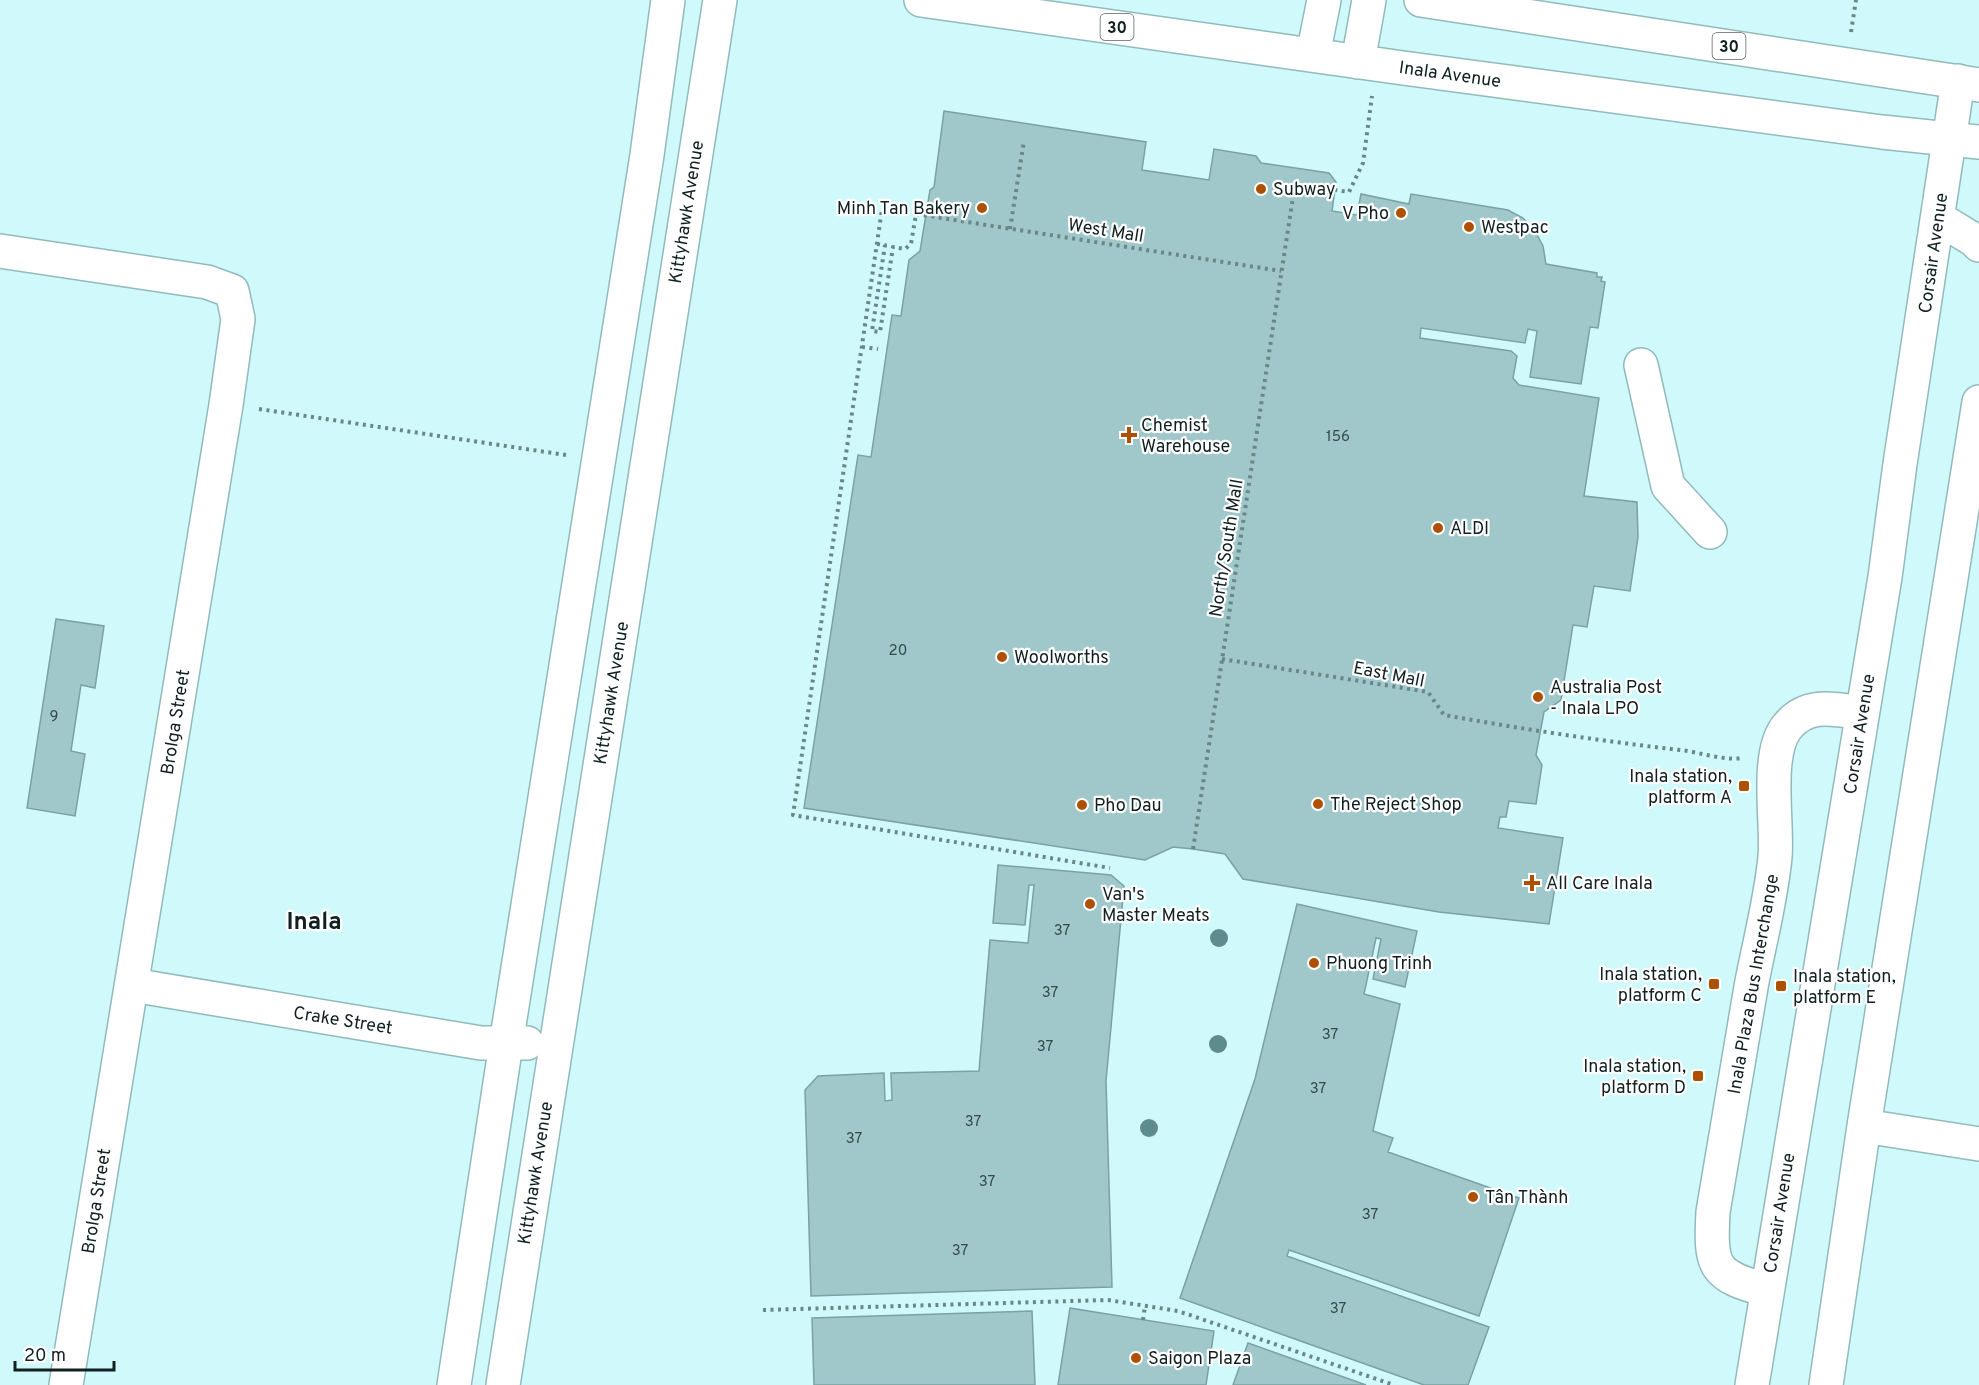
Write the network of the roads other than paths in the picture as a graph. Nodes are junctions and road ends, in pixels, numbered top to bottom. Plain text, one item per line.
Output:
1 (668, 0) edge
2 (720, 0) edge
3 (921, 0) edge
4 (1324, 0) edge
5 (1369, 0) edge
6 (1421, 0) edge
7 (1494, 5) edge
8 (1313, 55) junction
9 (1358, 62) junction
10 (1969, 83) edge
11 (1964, 141) edge
12 (1938, 218) junction
13 (1979, 246) edge
14 (0, 251) edge
15 (1641, 365) dead end
16 (1979, 402) edge
17 (1710, 532) dead end
18 (1862, 712) junction
19 (132, 985) junction
20 (556, 1042) junction
21 (506, 1044) junction
22 (1864, 1126) junction
23 (1979, 1144) edge
24 (1767, 1290) junction
25 (66, 1385) edge
26 (454, 1385) edge
27 (502, 1385) edge
28 (1752, 1385) edge
29 (1826, 1385) edge

1 - 21 street
2 - 20 street, Kittyhawk Avenue
3 - 8 street, Inala Avenue / 30
4 - 8 street
5 - 9 street
6 - 7 street, 30
7 - 10 street, 30
8 - 9 street, Inala Avenue / 30
9 - 11 street, Inala Avenue / 30
10 - 11 street, Corsair Avenue
11 - 12 street, Corsair Avenue
12 - 13 street
12 - 18 street, Corsair Avenue
14 - 19 street, Brolga Street
15 - 17 street
16 - 22 street
18 - 24 street, Corsair Avenue
18 - 24 street, Inala Plaza Bus Interchange
19 - 21 street, Crake Street
19 - 25 street, Brolga Street
20 - 21 street, Crake Street
20 - 27 street, Kittyhawk Avenue
21 - 26 street
22 - 23 street
22 - 29 street
24 - 28 street, Corsair Avenue

